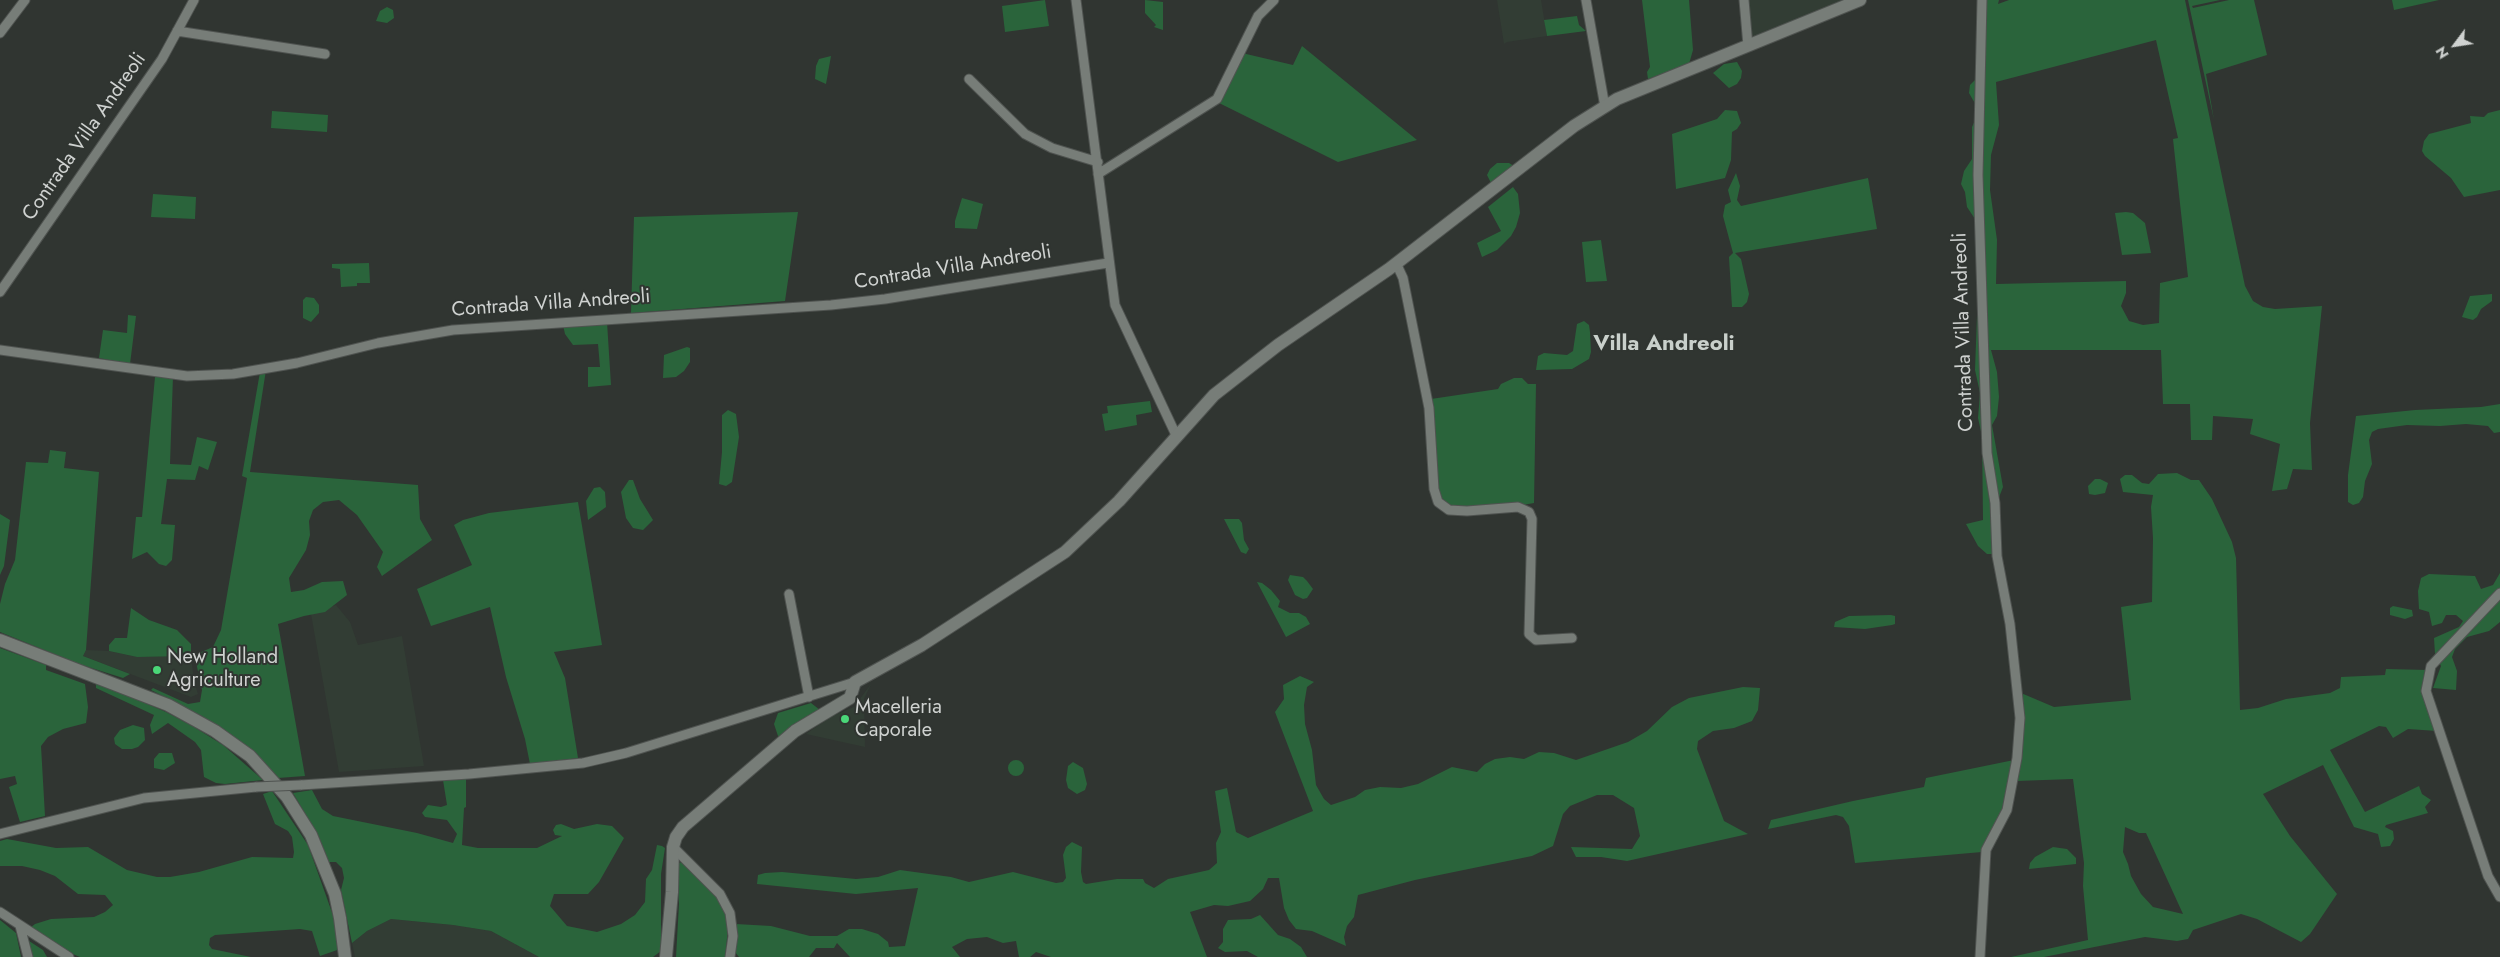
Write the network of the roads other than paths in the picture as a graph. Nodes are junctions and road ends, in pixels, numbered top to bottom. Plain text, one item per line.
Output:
1 (25, 0) edge
2 (194, 0) edge
3 (1076, 0) edge
4 (1274, 0) edge
5 (1586, 0) edge
6 (1744, 0) edge
7 (1860, 0) edge
8 (1982, 0) edge
9 (177, 31) junction
10 (0, 33) edge
11 (1748, 46) junction
12 (325, 54) dead end
13 (970, 79) dead end
14 (1605, 107) junction
15 (1098, 162) junction
16 (1098, 174) junction
17 (1108, 263) junction
18 (1396, 263) junction
19 (0, 292) edge
20 (0, 350) edge
21 (1176, 435) junction
22 (2500, 593) edge
23 (789, 594) dead end
24 (1572, 638) dead end
25 (0, 640) edge
26 (855, 682) junction
27 (809, 697) junction
28 (0, 834) edge
29 (673, 847) junction
30 (2500, 897) edge
31 (0, 912) edge
32 (20, 926) junction
33 (44, 942) junction
34 (28, 957) edge
35 (52, 957) edge
36 (69, 957) edge
37 (345, 957) edge
38 (666, 957) edge
39 (730, 957) edge
40 (1980, 957) edge

1 - 10 street
2 - 9 street, Contrada Villa Andreoli
3 - 15 street
4 - 16 street
5 - 14 street
6 - 11 street
7 - 11 main road
8 - 40 street, Contrada Villa Andreoli
9 - 12 street
9 - 19 street, Contrada Villa Andreoli
11 - 14 main road
13 - 15 street
14 - 18 main road
15 - 16 street
16 - 17 street
17 - 20 street, Contrada Villa Andreoli
17 - 21 street
18 - 21 main road
18 - 24 street
21 - 26 main road
22 - 30 street
23 - 27 street
25 - 37 main road
26 - 27 street
26 - 29 main road
27 - 28 street, bridge
29 - 38 main road
29 - 39 street
31 - 32 street
32 - 33 street
32 - 34 street
33 - 35 street
33 - 36 street

